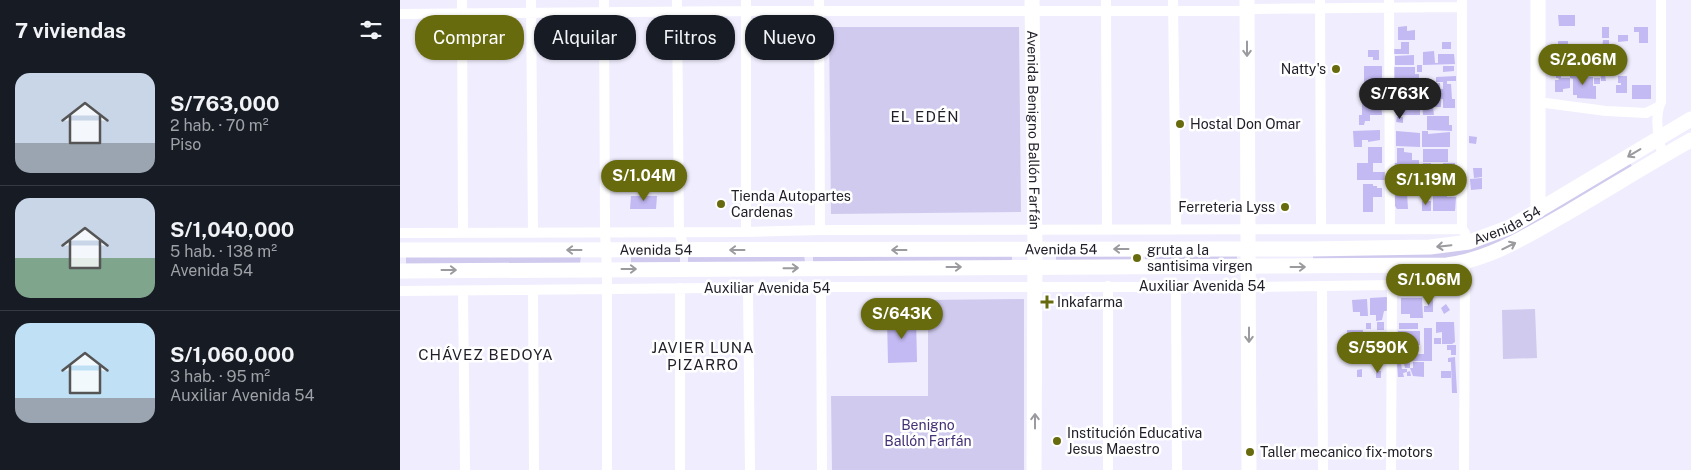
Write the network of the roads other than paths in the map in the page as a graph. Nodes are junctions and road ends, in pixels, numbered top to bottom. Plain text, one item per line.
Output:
1 (462, 0) edge
2 (531, 0) edge
3 (604, 0) edge
4 (677, 0) edge
5 (746, 0) edge
6 (819, 0) edge
7 (1173, 0) edge
8 (1538, 0) edge
9 (1661, 0) edge
10 (1320, 4) edge
11 (1389, 4) edge
12 (1462, 4) edge
13 (1106, 5) edge
14 (1032, 6) edge
15 (1247, 6) edge
16 (746, 11) junction
17 (1173, 11) junction
18 (604, 12) junction
19 (677, 12) junction
20 (819, 12) junction
21 (400, 14) edge
22 (462, 14) junction
23 (531, 14) junction
24 (1538, 102) junction
25 (1658, 107) junction
26 (1691, 120) edge
27 (1658, 139) junction
28 (1691, 140) edge
29 (1663, 157) junction
30 (1538, 211) junction
31 (1035, 229) junction
32 (1107, 229) junction
33 (1176, 229) junction
34 (1248, 229) junction
35 (1320, 229) junction
36 (1390, 229) junction
37 (820, 230) junction
38 (678, 232) junction
39 (746, 232) junction
40 (400, 233) edge
41 (463, 233) junction
42 (533, 233) junction
43 (605, 233) junction
44 (1466, 235) junction
45 (1249, 249) junction
46 (400, 250) edge
47 (606, 250) junction
48 (685, 250) junction
49 (1036, 250) junction
50 (1464, 263) junction
51 (1249, 266) junction
52 (1036, 268) junction
53 (607, 269) junction
54 (400, 271) edge
55 (1463, 284) junction
56 (1036, 286) junction
57 (1108, 286) junction
58 (1176, 286) junction
59 (1322, 286) junction
60 (1392, 286) junction
61 (822, 287) junction
62 (1248, 287) junction
63 (680, 288) junction
64 (748, 288) junction
65 (606, 289) junction
66 (533, 290) junction
67 (400, 291) edge
68 (463, 291) junction
69 (465, 470) edge
70 (534, 470) edge
71 (607, 470) edge
72 (680, 470) edge
73 (750, 470) edge
74 (822, 470) edge
75 (1034, 470) edge
76 (1108, 470) edge
77 (1177, 470) edge
78 (1249, 470) edge
79 (1323, 470) edge
80 (1391, 470) edge
81 (1464, 470) edge

1 - 22 street
2 - 23 street
3 - 18 street
4 - 19 street
5 - 16 street
6 - 20 street
7 - 17 street
8 - 24 main road
9 - 25 street
10 - 11 street
10 - 15 street
10 - 35 street
11 - 12 street
11 - 36 street
12 - 44 street
13 - 14 street
13 - 17 street
13 - 32 street
14 - 20 street
14 - 31 main road, Avenida Benigno Ballón Farfán
15 - 17 street
15 -> 34 main road
16 - 19 street
16 - 20 street
16 - 39 street
17 - 33 street
18 - 19 street
18 - 23 street
18 - 43 street
19 - 38 street
20 - 37 street
21 - 22 street
22 - 23 street
22 - 41 street
23 - 42 street
24 - 25 street
24 - 30 main road
25 - 27 street
26 - 27 main road, Avenida 54
27 - 29 street
27 -> 30 main road, Avenida 54
28 - 29 main road, Avenida 54
50 -> 29 main road, Avenida 54
30 - 44 main road, Avenida 54
31 - 32 street
31 - 37 street
31 - 49 main road, Avenida Benigno Ballón Farfán
32 - 33 street
33 - 34 street
34 - 35 street
34 - 45 main road
35 - 36 street
36 - 44 street
37 - 39 street
38 - 39 street
38 - 43 street
38 - 48 street
40 - 41 street
41 - 42 street
42 - 43 street
43 - 47 street
44 -> 45 main road, Avenida 54
45 -> 49 main road, Avenida 54
45 - 51 main road
47 -> 46 main road, Avenida 54
47 - 48 main road, Avenida 54
47 - 53 street
49 -> 48 main road, Avenida 54
49 - 52 main road, Avenida Benigno Ballón Farfán
51 -> 50 main road, Avenida 54
50 - 55 street
51 - 52 main road, Avenida 54
51 - 62 main road
53 -> 52 main road, Avenida 54
52 - 56 main road, Avenida Benigno Ballón Farfán
54 -> 53 main road, Avenida 54
53 - 65 street
55 - 60 street, Auxiliar Avenida 54
55 - 81 street
56 - 57 street, Auxiliar Avenida 54
56 - 61 street, Auxiliar Avenida 54
75 -> 56 main road, Avenida Benigno Ballón Farfán
57 - 58 street, Auxiliar Avenida 54
57 - 76 street
58 - 62 street, Auxiliar Avenida 54
58 - 77 street
59 - 60 street, Auxiliar Avenida 54
59 - 62 street, Auxiliar Avenida 54
59 - 79 street
60 - 80 street
61 - 64 street, Auxiliar Avenida 54
61 - 74 street
62 -> 78 main road
63 - 64 street, Auxiliar Avenida 54
63 - 65 street, Auxiliar Avenida 54
63 - 72 street
64 - 73 street
65 - 66 street, Auxiliar Avenida 54
65 - 71 street
66 - 68 street, Auxiliar Avenida 54
66 - 70 street
67 - 68 street, Auxiliar Avenida 54
68 - 69 street

